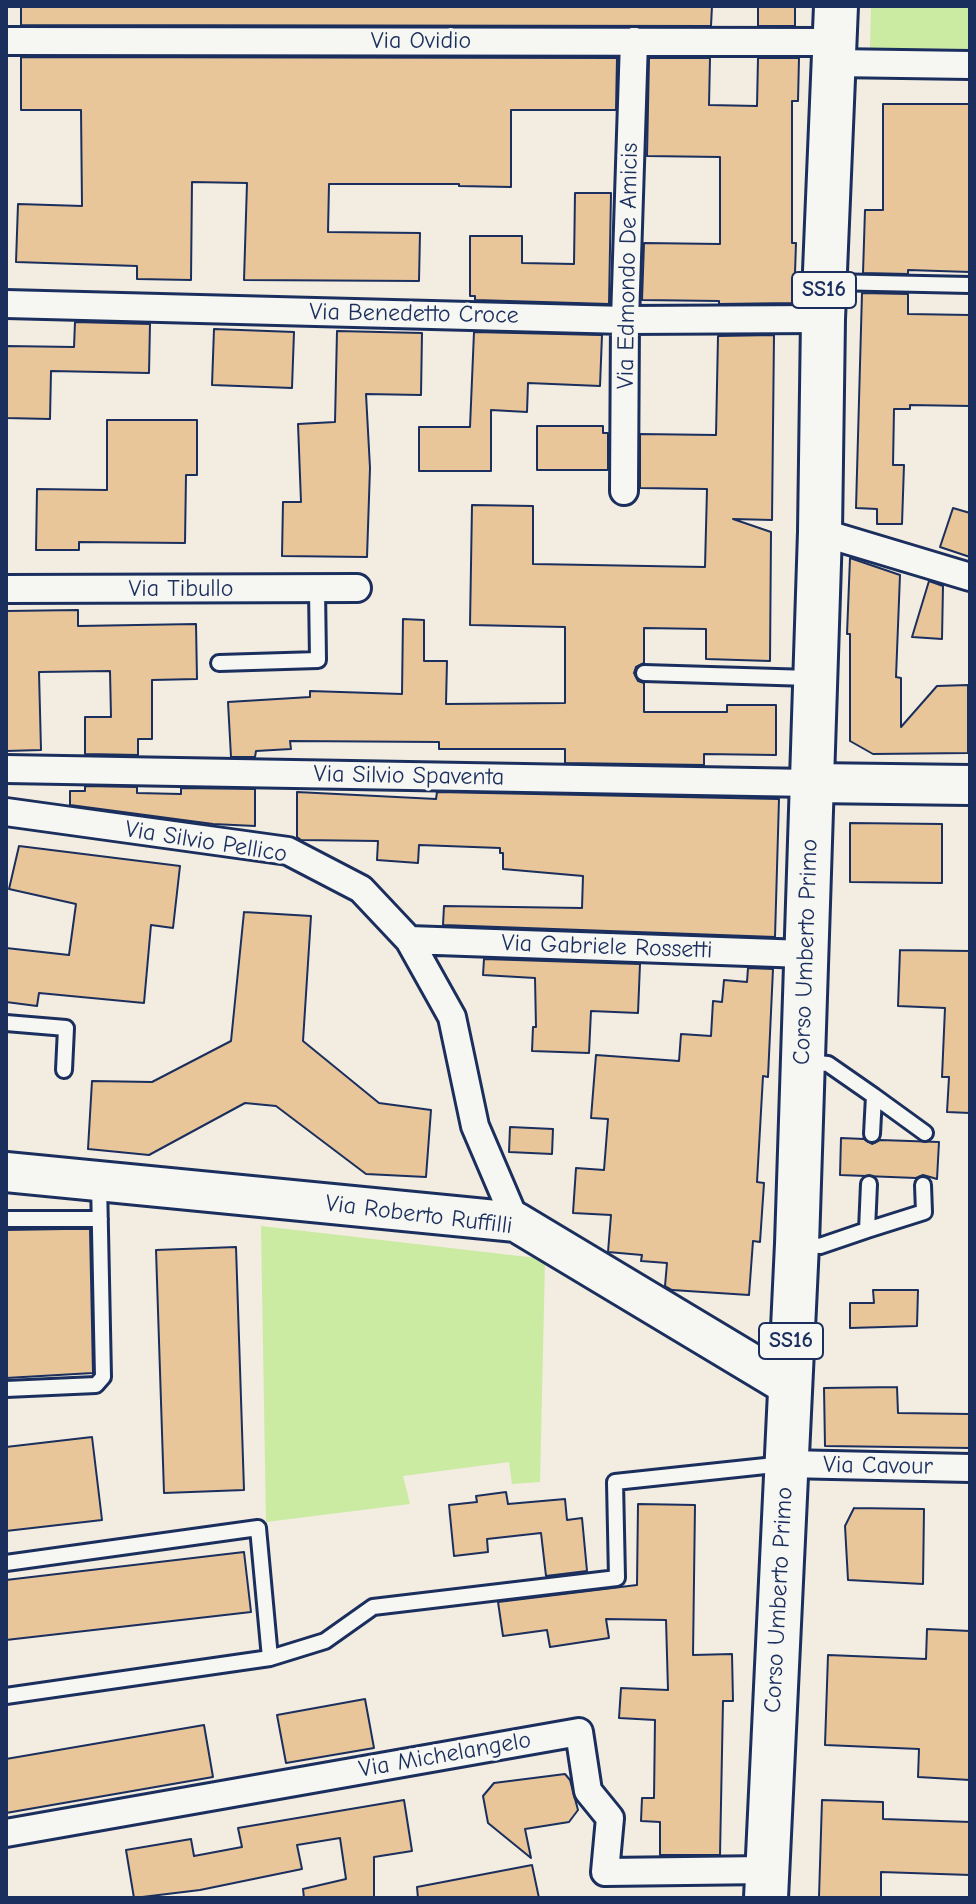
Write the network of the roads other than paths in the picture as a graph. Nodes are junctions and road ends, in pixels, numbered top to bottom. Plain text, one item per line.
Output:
1 (835, 37) edge
2 (6, 41) edge
3 (634, 41) junction
4 (970, 65) edge
5 (970, 285) edge
6 (824, 300) junction
7 (6, 304) edge
8 (625, 320) junction
9 (624, 491) dead end
10 (820, 532) junction
11 (970, 577) edge
12 (357, 588) dead end
13 (6, 589) edge
14 (317, 589) junction
15 (219, 663) dead end
16 (644, 673) dead end
17 (815, 678) junction
18 (6, 769) edge
19 (811, 783) junction
20 (970, 785) edge
21 (6, 812) edge
22 (409, 940) junction
23 (805, 954) junction
24 (6, 1023) edge
25 (802, 1061) junction
26 (64, 1070) dead end
27 (874, 1096) junction
28 (925, 1133) dead end
29 (872, 1134) dead end
30 (6, 1172) edge
31 (99, 1181) junction
32 (869, 1184) dead end
33 (923, 1185) dead end
34 (6, 1219) edge
35 (100, 1219) junction
36 (516, 1222) junction
37 (867, 1230) junction
38 (797, 1244) junction
39 (789, 1386) junction
40 (6, 1389) edge
41 (786, 1464) junction
42 (970, 1468) edge
43 (6, 1563) edge
44 (270, 1658) junction
45 (6, 1696) edge
46 (6, 1833) edge
47 (766, 1884) edge

1 - 3 street, Via Ovidio
1 - 4 street, Via Ovidio
1 - 6 main road, Corso Umberto Primo / SS16
2 - 3 street, Via Ovidio
3 - 8 street, Via Edmondo De Amicis
5 - 6 lane
6 - 8 street, Via Benedetto Croce
6 - 10 main road, Corso Umberto Primo / SS16
7 - 8 street, Via Benedetto Croce
8 - 9 street, Via Edmondo De Amicis
10 - 11 street
10 - 17 main road, Corso Umberto Primo / SS16
12 - 14 street, Via Tibullo
13 - 14 street, Via Tibullo
14 - 15 lane
16 - 17 lane
17 - 19 main road, Corso Umberto Primo / SS16
18 - 19 street, Via Silvio Spaventa
19 - 20 street
19 - 23 main road, Corso Umberto Primo / SS16
21 - 22 street, Via Silvio Pellico
22 - 23 street, Via Gabriele Rossetti
22 - 36 street, Via Silvio Pellico
23 - 25 main road, Corso Umberto Primo / SS16
24 - 26 lane
25 - 27 lane
25 - 38 main road, Corso Umberto Primo / SS16
27 - 28 lane
27 - 29 lane
30 - 31 street, Via Roberto Ruffilli
31 - 35 lane
31 - 36 street, Via Roberto Ruffilli
32 - 37 lane
33 - 37 lane
34 - 35 lane
35 - 40 lane
36 - 39 street, Via Roberto Ruffilli
37 - 38 lane
38 - 39 main road, Corso Umberto Primo / SS16
39 - 41 main road, Corso Umberto Primo / SS16
41 - 42 street, Via Cavour
41 - 44 lane
41 - 47 main road, Corso Umberto Primo / SS16
43 - 44 lane
44 - 45 lane
46 - 47 street, Via Michelangelo

